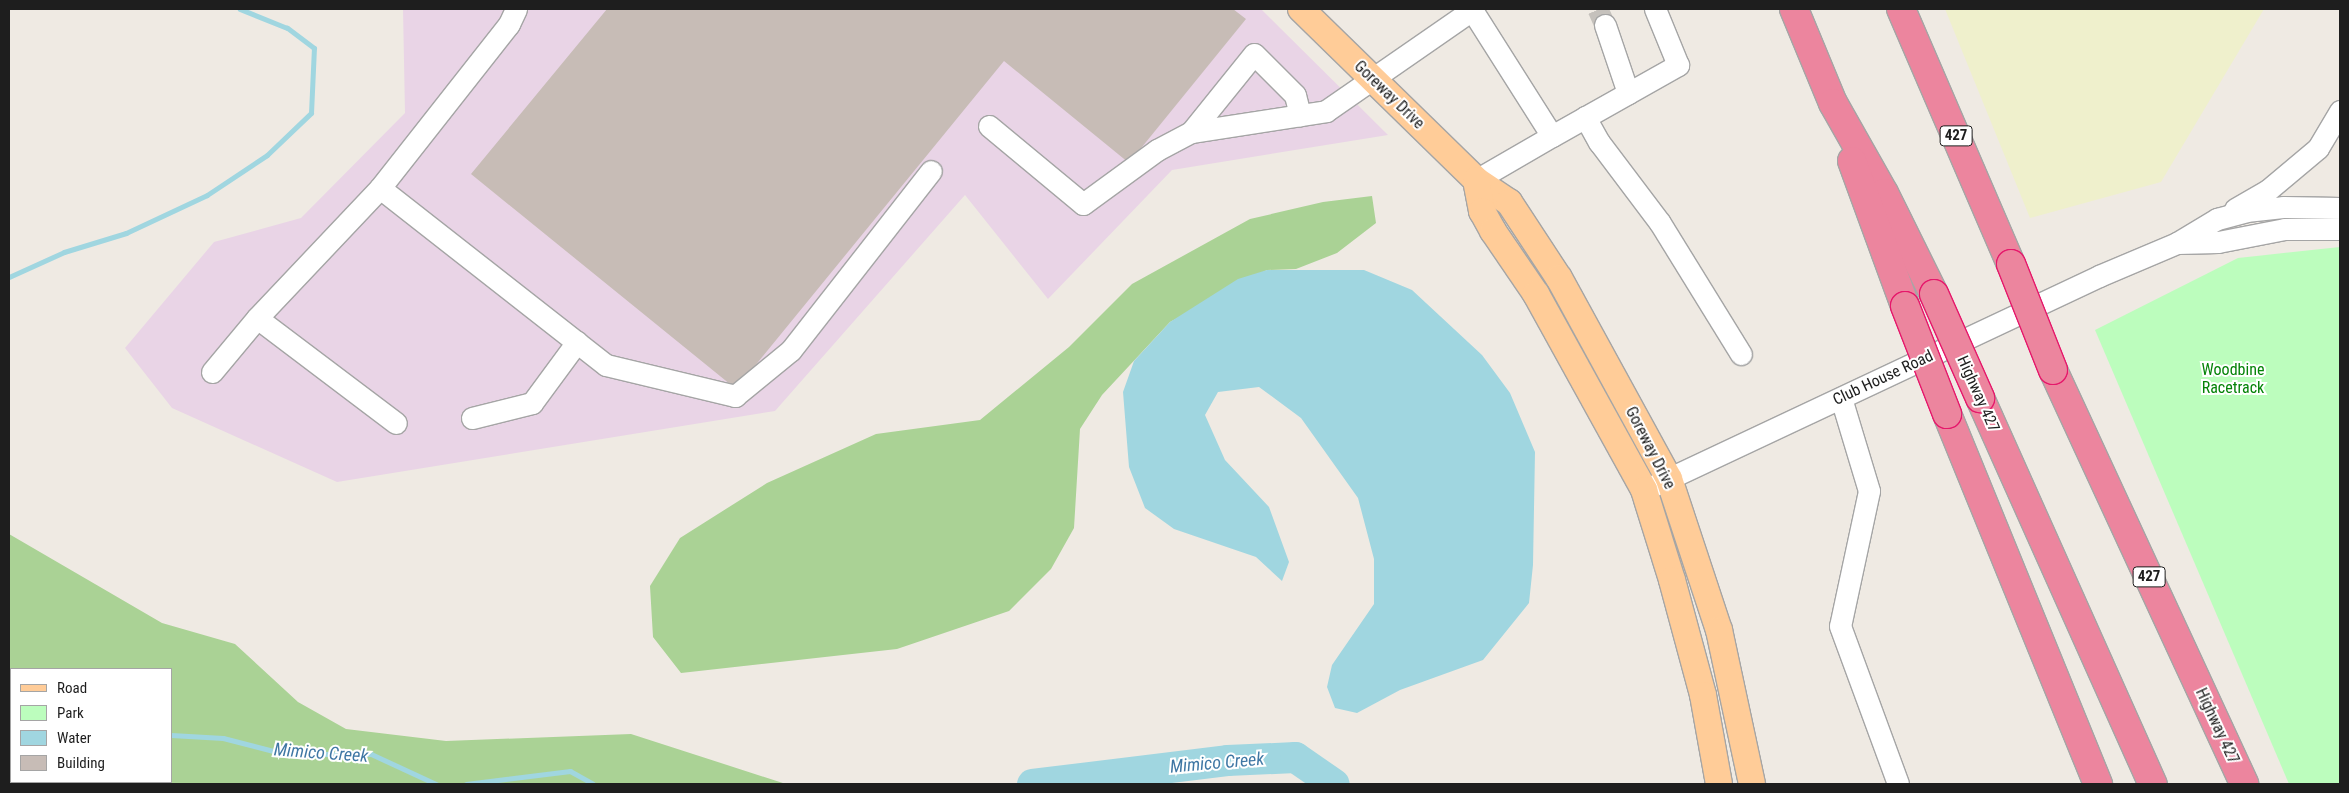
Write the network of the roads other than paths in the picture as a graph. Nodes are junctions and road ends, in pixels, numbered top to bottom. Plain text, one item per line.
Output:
1 (516, 9) edge
2 (1301, 9) edge
3 (1472, 9) edge
4 (1655, 9) edge
5 (1794, 9) edge
6 (1901, 9) edge
7 (1605, 25) tunnel mouth
8 (1371, 78) junction
9 (1628, 93) junction
10 (1833, 103) junction
11 (2340, 110) edge
12 (1300, 115) junction
13 (1585, 117) junction
14 (989, 126) dead end
15 (1191, 132) junction
16 (1552, 136) junction
17 (931, 171) dead end
18 (1476, 180) junction
19 (380, 188) junction
20 (2340, 208) edge
21 (2216, 219) junction
22 (2340, 229) edge
23 (2177, 243) junction
24 (257, 318) junction
25 (577, 342) junction
26 (1740, 354) dead end
27 (212, 372) dead end
28 (1841, 398) junction
29 (472, 418) dead end
30 (396, 423) dead end
31 (1669, 479) junction
32 (1644, 490) junction
33 (1719, 784) edge
34 (1752, 784) edge
35 (1898, 784) edge
36 (2098, 784) edge
37 (2153, 784) edge
38 (2244, 784) edge

1 - 19 street
2 - 8 main road, Goreway Drive
3 - 8 street
3 - 16 street
4 - 9 street
5 - 10 highway, Highway 427
6 - 38 highway, Highway 427 / 427, bridge
7 - 9 street
8 - 12 street
8 - 18 main road, Goreway Drive
9 - 13 street
10 - 36 highway, bridge
10 - 37 highway, Highway 427, bridge
11 - 21 street
12 - 15 street
12 - 15 street
13 - 16 street
13 - 26 street
14 - 15 street
16 - 18 street
17 - 25 street
18 - 31 main road, Goreway Drive
18 - 32 main road, Goreway Drive
19 - 24 street
19 - 25 street
20 - 21 street, Club House Road
21 - 23 street, Club House Road
22 - 23 street, Club House Road
23 - 28 street, Club House Road
24 - 27 street
24 - 30 street
25 - 29 street
28 - 31 street, Club House Road
28 - 35 street
31 - 32 street, Club House Road
31 - 34 main road, Goreway Drive
32 - 33 main road, Goreway Drive

